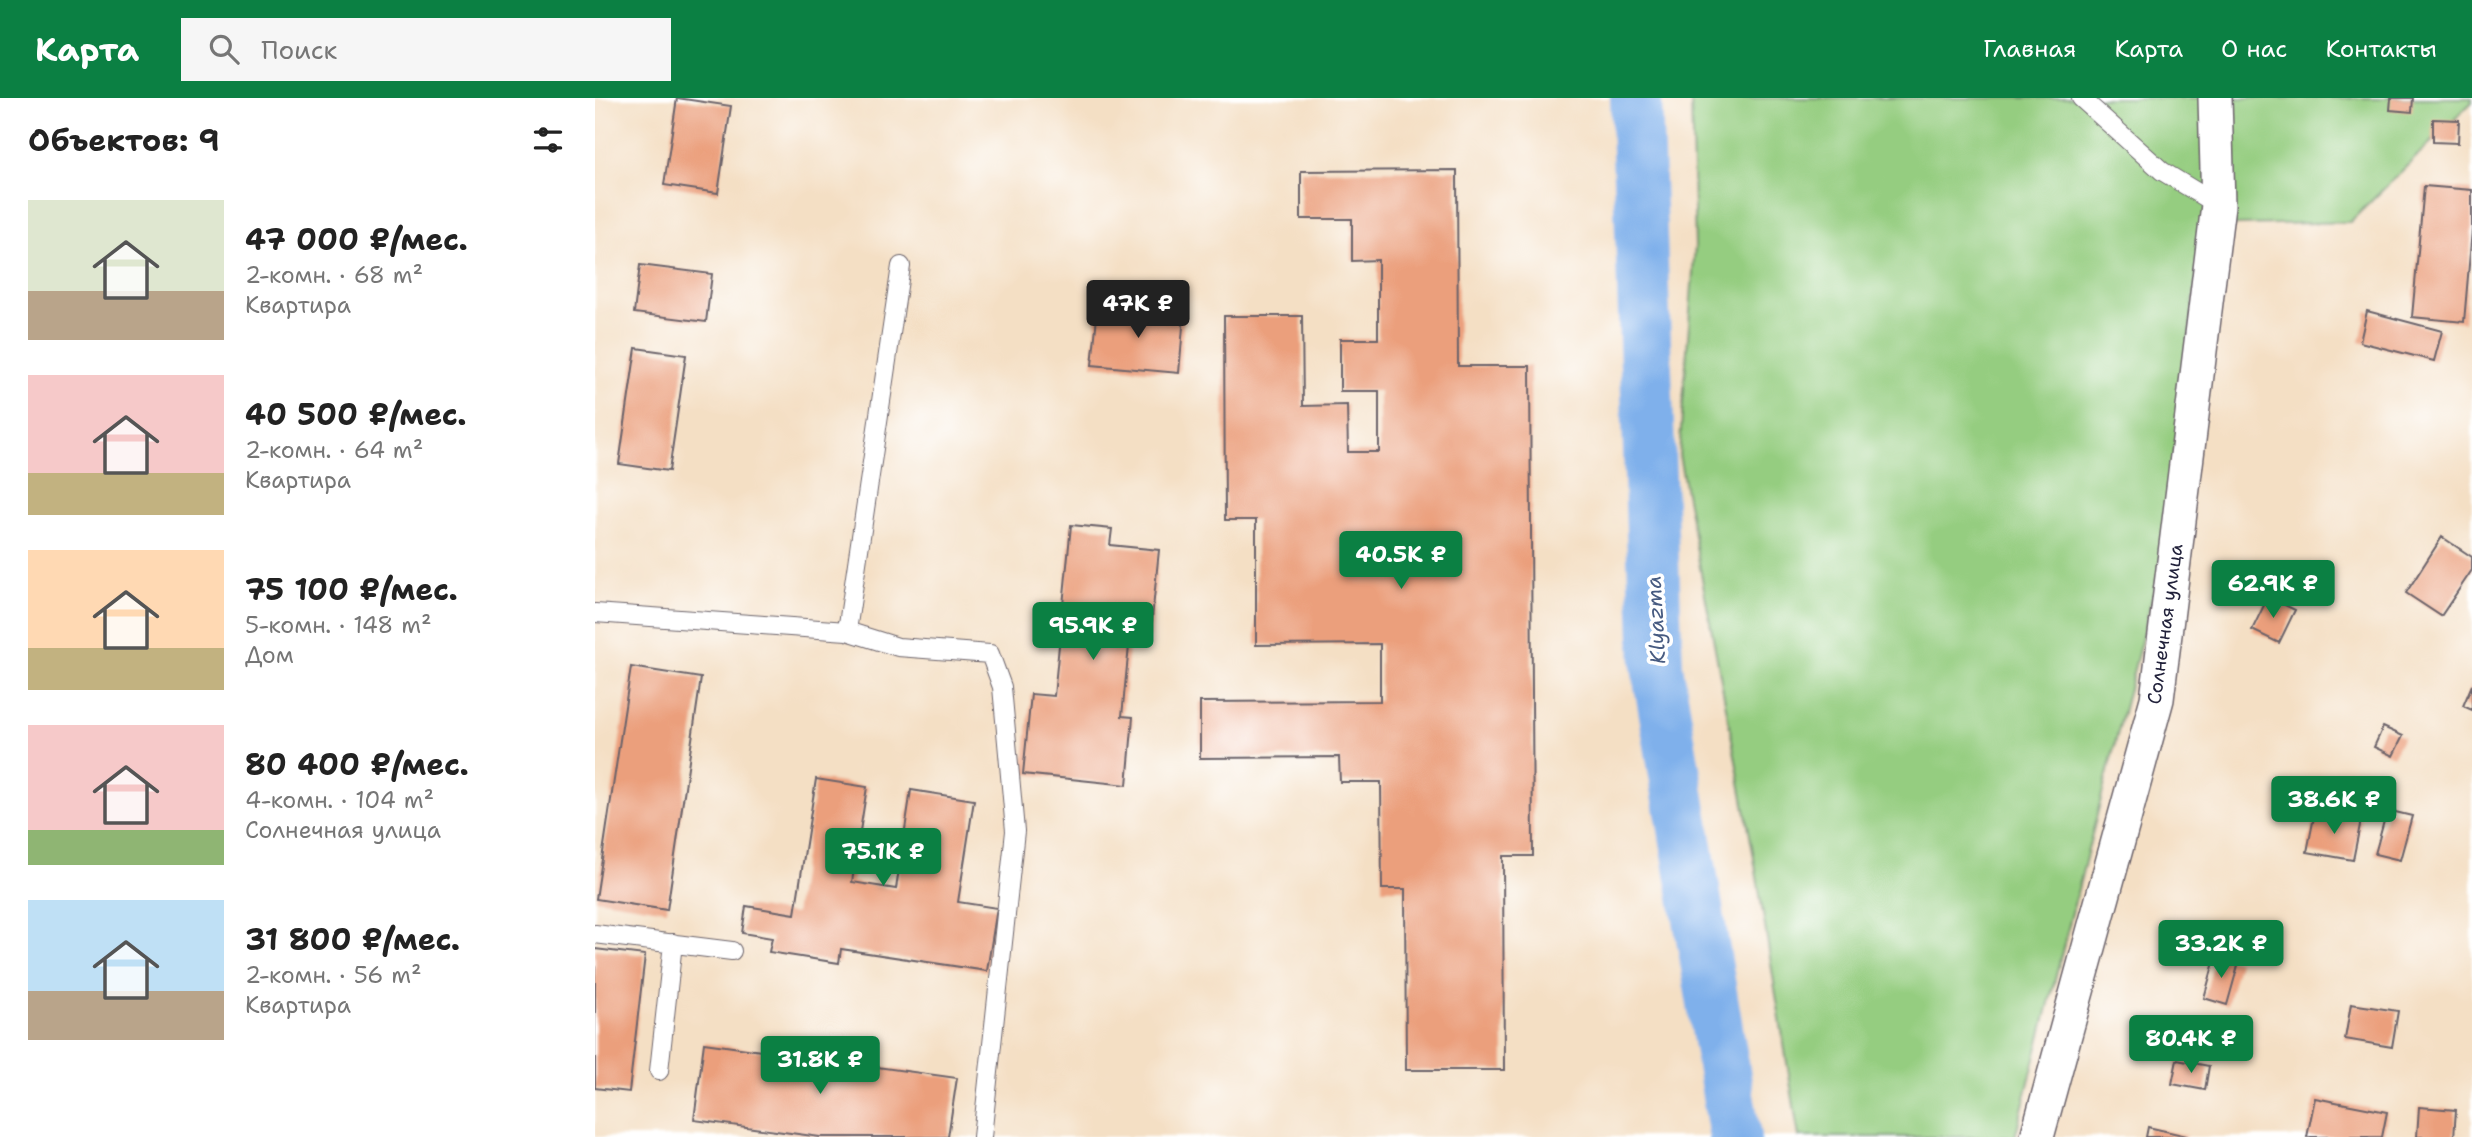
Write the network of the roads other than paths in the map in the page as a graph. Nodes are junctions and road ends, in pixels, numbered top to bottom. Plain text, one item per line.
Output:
1 (2081, 98) edge
2 (2215, 98) edge
3 (2218, 205) junction
4 (901, 266) dead end
5 (595, 613) edge
6 (847, 631) junction
7 (595, 934) edge
8 (673, 943) junction
9 (732, 951) dead end
10 (659, 1072) dead end
11 (982, 1137) edge
12 (2037, 1137) edge

1 - 3 lane
2 - 3 street, Солнечная улица
3 - 12 street, Солнечная улица
4 - 6 lane
5 - 6 lane
6 - 11 lane
7 - 8 lane
8 - 9 lane
8 - 10 lane

